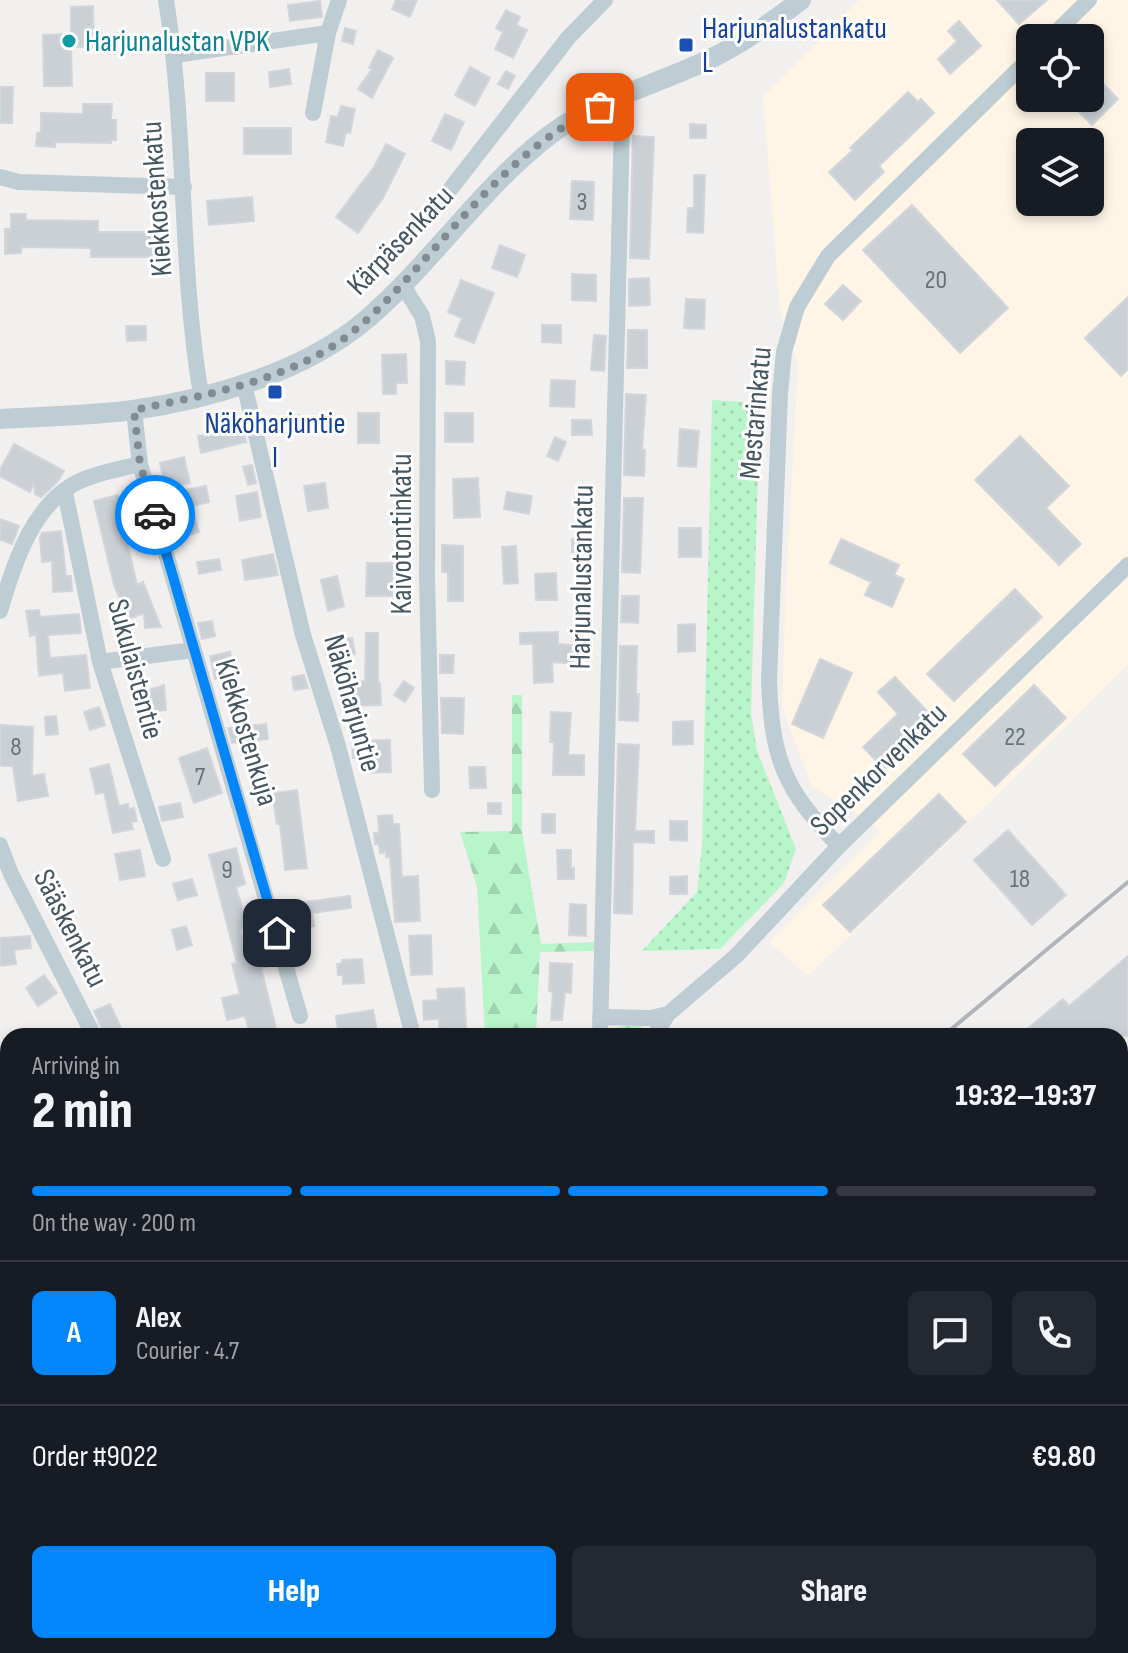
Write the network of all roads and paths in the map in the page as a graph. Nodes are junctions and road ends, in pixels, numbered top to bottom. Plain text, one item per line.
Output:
1 (166, 0) edge
2 (339, 0) edge
3 (605, 0) edge
4 (801, 0) edge
5 (1089, 0) edge
6 (1064, 24) edge
7 (328, 33) junction
8 (175, 55) junction
9 (1016, 72) edge
10 (313, 113) dead end
11 (622, 120) dead end
12 (0, 177) edge
13 (184, 187) junction
14 (442, 200) dead end
15 (402, 284) junction
16 (244, 384) junction
17 (201, 395) junction
18 (134, 410) junction
19 (0, 419) edge
20 (140, 464) junction
21 (65, 492) junction
22 (1128, 565) edge
23 (0, 611) edge
24 (193, 650) junction
25 (100, 662) junction
26 (432, 790) dead end
27 (0, 845) edge
28 (839, 846) junction
29 (163, 859) dead end
30 (6, 875) edge
31 (668, 1014) junction
32 (300, 1016) dead end
33 (600, 1017) junction
34 (90, 1028) edge
35 (411, 1028) edge
36 (600, 1028) edge
37 (659, 1028) edge

1 - 8 street, Kiekkostenkatu
2 - 7 street
3 - 14 street
4 - 15 street, Kärpäsenkatu
5 - 6 street
7 - 8 street
7 - 10 street
8 - 13 street, Kiekkostenkatu
9 - 28 street, Mestarinkatu
11 - 33 street, Harjunalustankatu
12 - 13 street
13 - 17 street, Kiekkostenkatu
15 - 16 street, Kärpäsenkatu
15 - 26 street, Kaivotontinkatu
16 - 17 street, Kärpäsenkatu
16 - 35 street, Näköharjuntie
17 - 18 street, Kärpäsenkatu
18 - 19 street, Kärpäsenkatu
18 - 20 street, Kiekkostenkuja
20 - 21 street
20 - 24 street, Kiekkostenkuja
21 - 23 street
21 - 25 street, Sukulaistentie
22 - 28 street, Sopenkorvenkatu
24 - 25 street
24 - 32 street, Kiekkostenkuja
25 - 29 street, Sukulaistentie
27 - 30 street, Sääskenkatu
28 - 31 street, Sopenkorvenkatu
30 - 34 street, Sääskenkatu
31 - 33 street
31 - 37 street, Sopenkorvenkatu
33 - 36 street, Harjunalustankatu

